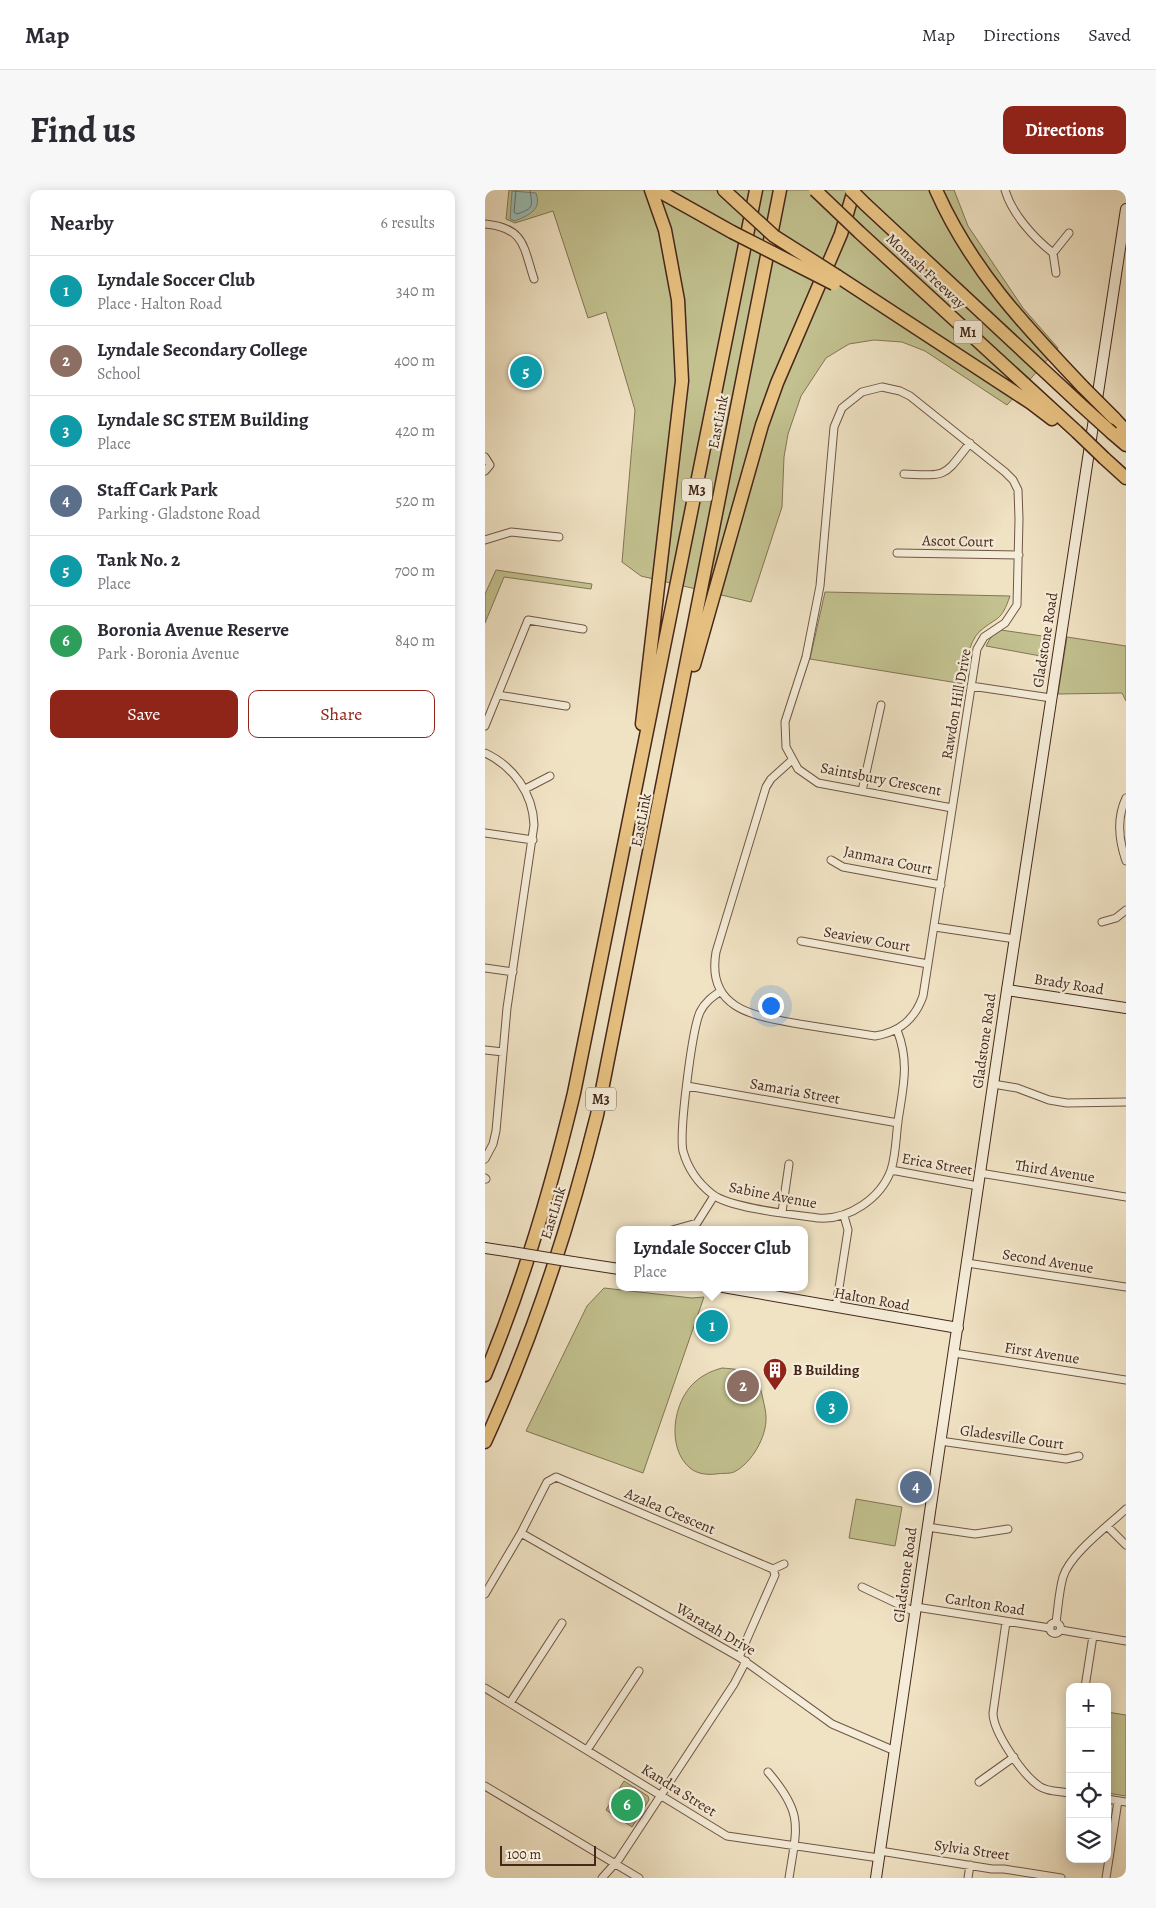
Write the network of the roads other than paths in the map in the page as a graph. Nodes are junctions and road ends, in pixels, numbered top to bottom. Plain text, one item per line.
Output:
1 (724, 190) edge
2 (756, 190) edge
3 (780, 190) edge
4 (815, 190) edge
5 (852, 190) edge
6 (936, 190) edge
7 (1005, 190) edge
8 (654, 192) edge
9 (1126, 209) edge
10 (485, 224) edge
11 (1069, 233) dead end
12 (1053, 253) junction
13 (1056, 273) dead end
14 (534, 279) dead end
15 (836, 280) junction
16 (1126, 431) edge
17 (1076, 434) junction
18 (971, 442) junction
19 (1126, 445) edge
20 (485, 457) edge
21 (485, 471) edge
22 (904, 474) dead end
23 (1126, 478) edge
24 (559, 537) dead end
25 (485, 540) edge
26 (897, 553) dead end
27 (1019, 556) junction
28 (583, 629) dead end
29 (971, 686) junction
30 (498, 695) junction
31 (1051, 698) junction
32 (881, 704) dead end
33 (566, 706) dead end
34 (485, 726) edge
35 (672, 743) junction
36 (787, 752) joint
37 (485, 753) edge
38 (791, 761) junction
39 (550, 776) dead end
40 (525, 789) junction
41 (636, 789) junction
42 (862, 791) junction
43 (1126, 798) edge
44 (952, 808) junction
45 (485, 833) edge
46 (533, 840) junction
47 (831, 860) dead end
48 (1126, 861) edge
49 (941, 885) junction
50 (1126, 910) edge
51 (1102, 922) dead end
52 (935, 927) junction
53 (1015, 939) junction
54 (801, 941) dead end
55 (928, 964) junction
56 (485, 968) edge
57 (513, 972) junction
58 (1007, 990) junction
59 (721, 991) junction
60 (1126, 1008) edge
61 (897, 1030) junction
62 (485, 1050) edge
63 (503, 1052) junction
64 (993, 1084) junction
65 (687, 1086) junction
66 (1126, 1102) edge
67 (898, 1123) junction
68 (485, 1159) edge
69 (789, 1164) dead end
70 (891, 1170) junction
71 (980, 1173) junction
72 (978, 1186) junction
73 (714, 1196) junction
74 (1126, 1197) edge
75 (782, 1212) junction
76 (844, 1216) junction
77 (686, 1226) edge
78 (485, 1248) edge
79 (967, 1263) junction
80 (616, 1269) edge
81 (1126, 1287) edge
82 (745, 1291) edge
83 (836, 1308) junction
84 (957, 1328) junction
85 (954, 1354) junction
86 (485, 1375) edge
87 (1126, 1380) edge
88 (940, 1440) junction
89 (485, 1442) edge
90 (1079, 1456) dead end
91 (1126, 1509) edge
92 (1108, 1527) junction
93 (927, 1528) junction
94 (1009, 1529) dead end
95 (521, 1533) junction
96 (1126, 1545) edge
97 (784, 1564) dead end
98 (773, 1569) junction
99 (862, 1587) dead end
100 (485, 1594) edge
101 (915, 1610) junction
102 (1006, 1622) junction
103 (562, 1623) dead end
104 (1056, 1623) junction
105 (1050, 1628) junction
106 (1061, 1630) junction
107 (1093, 1636) junction
108 (1126, 1640) edge
109 (745, 1661) junction
110 (639, 1671) dead end
111 (1086, 1683) edge
112 (485, 1688) edge
113 (510, 1703) junction
114 (587, 1750) junction
115 (895, 1750) junction
116 (1014, 1756) junction
117 (768, 1772) dead end
118 (979, 1782) dead end
119 (485, 1786) edge
120 (1066, 1792) edge
121 (661, 1795) junction
122 (1111, 1800) edge
123 (1118, 1801) junction
124 (1126, 1802) edge
125 (794, 1845) junction
126 (879, 1854) junction
127 (615, 1864) junction
128 (970, 1865) junction
129 (601, 1878) edge
130 (639, 1878) edge
131 (789, 1878) edge
132 (876, 1878) edge
133 (968, 1878) edge
134 (1056, 1878) edge
135 (1106, 1878) edge

1 - 15 highway, bridge
2 - 41 highway, EastLink / M3
3 - 35 highway, EastLink / M3
4 - 17 highway, Monash Freeway / M1, bridge
5 - 19 highway, Monash Freeway / M1, bridge
5 - 35 highway
6 - 16 highway, bridge
7 - 12 street
8 - 15 highway, bridge
8 - 41 highway
9 - 31 main road, Gladstone Road
10 - 14 street
11 - 12 street
12 - 13 street
15 - 17 highway
17 - 23 highway, bridge
18 - 22 street
18 - 27 street, Rawdon Hill Drive
18 - 36 street, Rawdon Hill Drive
20 - 21 street
24 - 25 street
26 - 27 street, Ascot Court
27 - 29 street, Rawdon Hill Drive
28 - 30 street
29 - 31 street
29 - 44 street, Rawdon Hill Drive
30 - 33 street
30 - 34 street
31 - 53 main road, Gladstone Road
32 - 42 street
35 - 89 highway, EastLink / M3
36 - 38 street, Saintsbury Crescent
37 - 40 street
38 - 42 street, Saintsbury Crescent
38 - 59 street, Rawdon Hill Drive
39 - 40 street
40 - 46 street
41 - 86 highway, EastLink / M3
42 - 44 street, Saintsbury Crescent
43 - 48 street
44 - 49 street, Rawdon Hill Drive
45 - 46 street
46 - 57 street
47 - 49 street, Janmara Court
49 - 52 street, Rawdon Hill Drive
50 - 51 street
52 - 53 street
52 - 55 street, Rawdon Hill Drive
53 - 58 main road, Gladstone Road
54 - 55 street, Seaview Court
55 - 61 street, Rawdon Hill Drive
56 - 57 street
57 - 63 street
58 - 60 main road, Brady Road
58 - 64 main road, Gladstone Road
59 - 61 street, Rawdon Hill Drive
59 - 65 street, Sabine Avenue
61 - 67 street, Sabine Avenue
62 - 63 street
63 - 68 street
64 - 66 street
64 - 71 main road, Gladstone Road
65 - 67 street, Samaria Street
65 - 73 street, Sabine Avenue
67 - 70 street, Sabine Avenue
69 - 75 street
70 - 72 street, Erica Street
70 - 76 street, Sabine Avenue
71 - 72 main road, Gladstone Road
71 - 74 street, Third Avenue
72 - 79 main road, Gladstone Road
73 - 75 street, Sabine Avenue
73 - 77 street
75 - 76 street, Sabine Avenue
76 - 83 street
78 - 80 main road, bridge
79 - 81 street, Second Avenue
79 - 84 main road, Gladstone Road
82 - 83 main road, Halton Road
83 - 84 main road, Halton Road
84 - 85 main road, Gladstone Road
85 - 87 street, First Avenue
85 - 88 main road, Gladstone Road
88 - 90 street, Gladesville Court
88 - 93 main road, Gladstone Road
91 - 92 street
92 - 96 street
92 - 104 street
93 - 94 street
93 - 101 main road, Gladstone Road
95 - 98 street, Azalea Crescent
95 - 100 street
95 - 109 street, Waratah Drive
97 - 98 street
98 - 109 street
99 - 101 street, Carlton Road
101 - 102 street, Carlton Road
101 - 115 main road, Gladstone Road
102 - 105 street, Carlton Road
102 - 116 street
103 - 113 street
104 - 105 street
104 - 106 street
105 - 106 street, Carlton Road
106 - 107 street
107 - 108 street
107 - 111 street
109 - 115 street, Waratah Drive
109 - 121 street
110 - 114 street
112 - 113 street, Kandra Street
113 - 114 street, Kandra Street
114 - 121 street, Kandra Street
115 - 126 main road, Gladstone Road
116 - 118 street
116 - 120 street
117 - 125 street
119 - 127 street
121 - 125 street, Kandra Street
121 - 127 street
122 - 123 street
123 - 124 street
123 - 135 street
125 - 126 street, Kandra Street
125 - 131 street
126 - 128 street, Sylvia Street
126 - 132 main road, Gladstone Road
127 - 129 street
127 - 130 street
128 - 133 street
128 - 134 street, Sylvia Street

